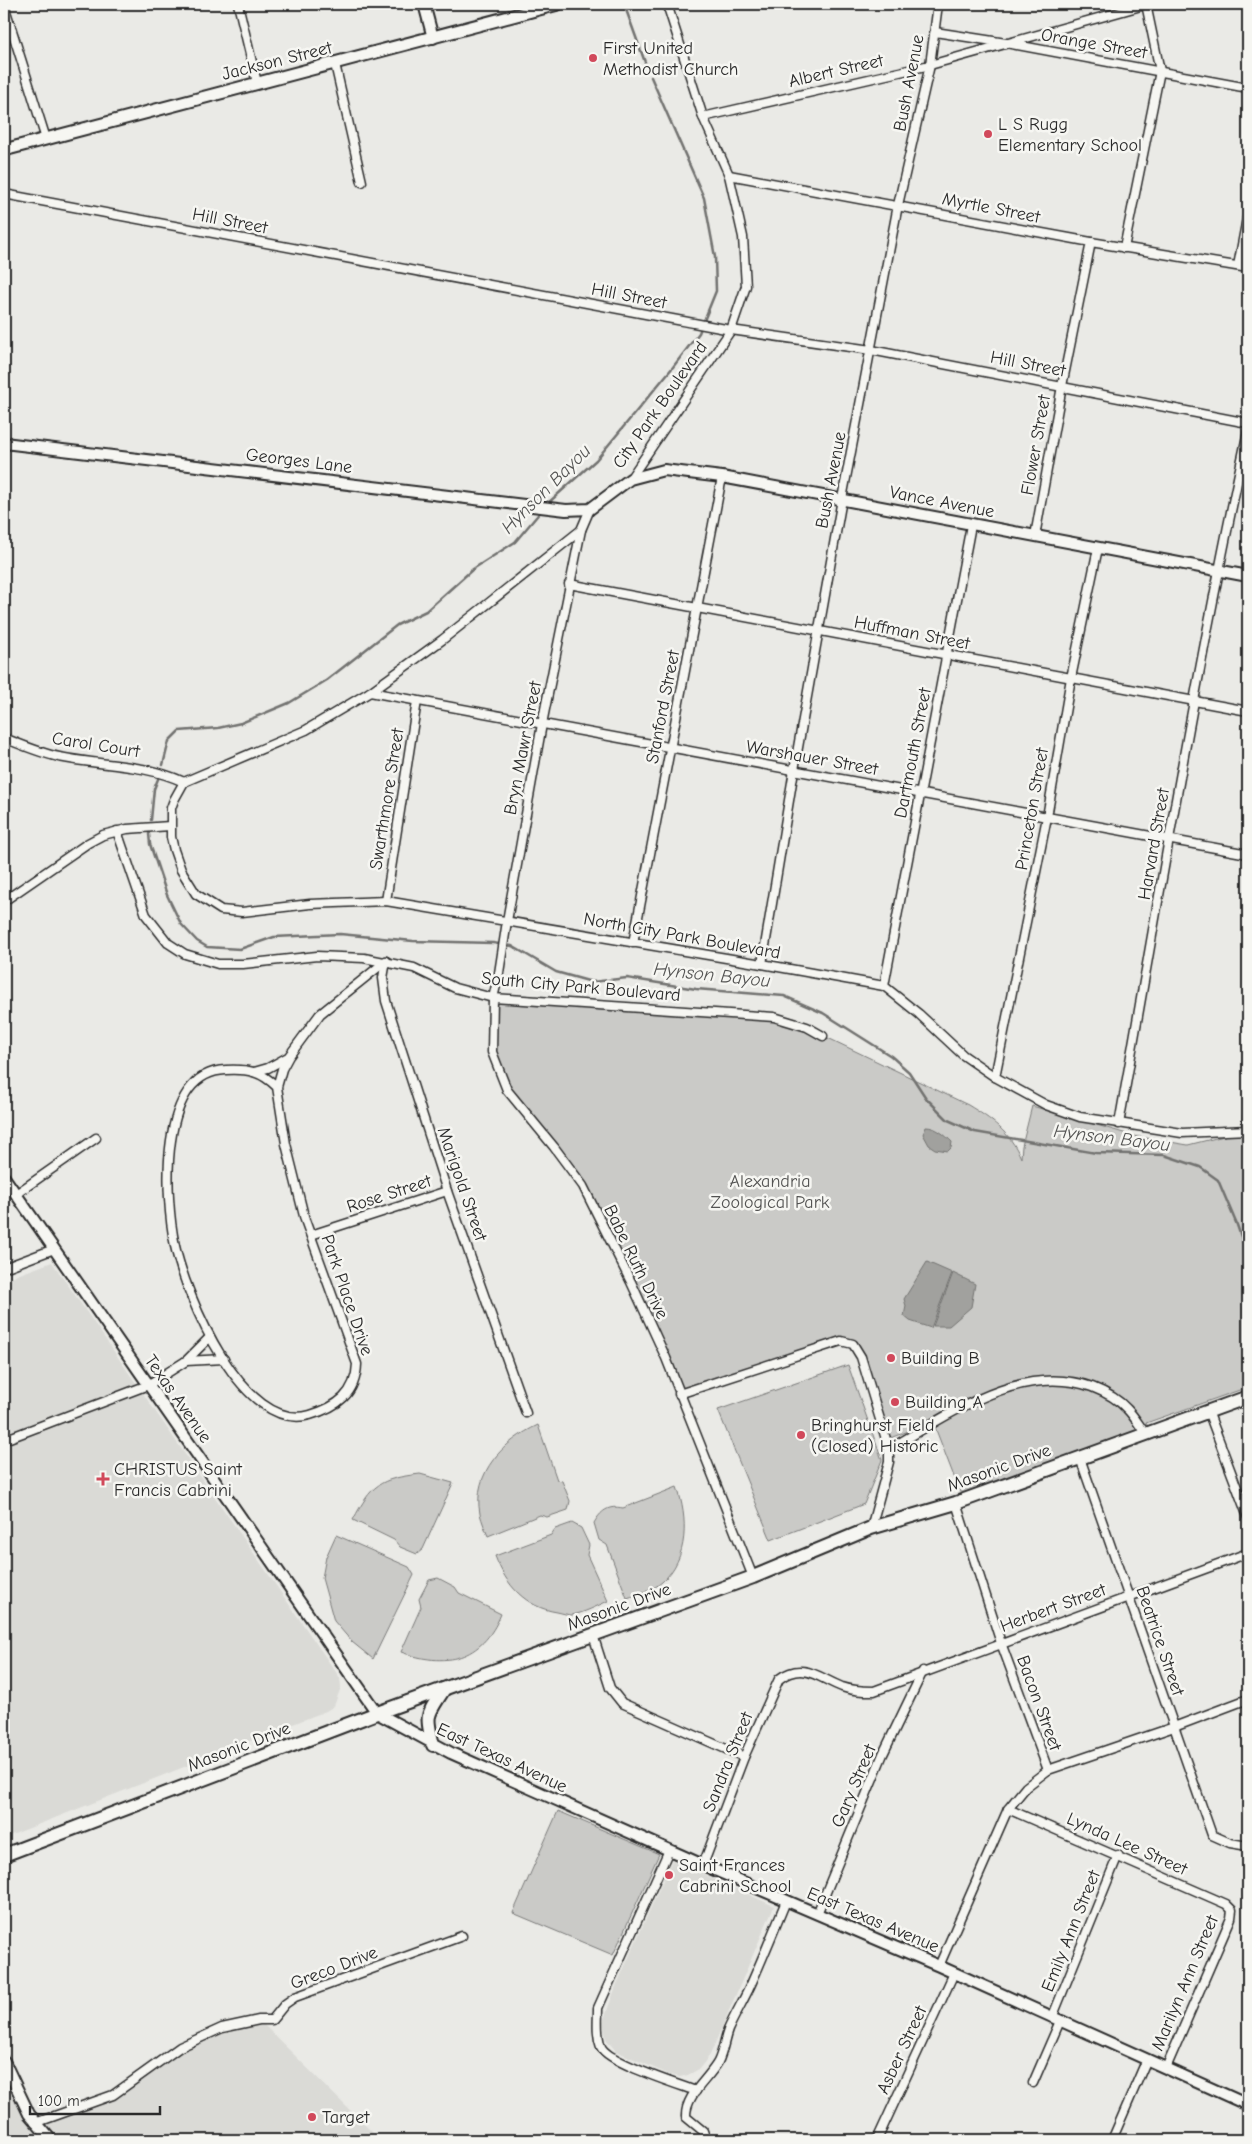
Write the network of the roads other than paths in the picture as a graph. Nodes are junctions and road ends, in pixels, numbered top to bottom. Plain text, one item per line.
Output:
1 (238, 4) edge
2 (424, 4) edge
3 (558, 4) edge
4 (667, 4) edge
5 (938, 4) edge
6 (1147, 4) edge
7 (4, 5) edge
8 (935, 32) junction
9 (432, 38) junction
10 (1006, 43) junction
11 (335, 64) junction
12 (930, 65) junction
13 (1160, 72) junction
14 (257, 83) junction
15 (1248, 88) edge
16 (703, 117) junction
17 (46, 139) junction
18 (4, 150) edge
19 (729, 175) junction
20 (362, 182) dead end
21 (4, 194) edge
22 (898, 205) junction
23 (1248, 213) edge
24 (1091, 242) junction
25 (1124, 248) junction
26 (1238, 266) junction
27 (1248, 268) edge
28 (731, 330) junction
29 (871, 350) junction
30 (1062, 386) junction
31 (1248, 423) edge
32 (1248, 431) edge
33 (4, 442) edge
34 (722, 477) junction
35 (630, 479) junction
36 (842, 499) junction
37 (590, 509) junction
38 (971, 525) junction
39 (581, 530) junction
40 (1035, 536) junction
41 (1098, 548) junction
42 (1218, 570) junction
43 (1248, 576) edge
44 (569, 584) junction
45 (697, 608) junction
46 (818, 631) junction
47 (946, 655) junction
48 (1071, 678) junction
49 (370, 692) junction
50 (417, 701) junction
51 (1194, 701) junction
52 (1248, 711) edge
53 (542, 724) junction
54 (4, 738) edge
55 (670, 748) junction
56 (794, 770) junction
57 (184, 782) junction
58 (920, 793) junction
59 (1047, 817) junction
60 (170, 826) junction
61 (116, 831) junction
62 (1170, 839) junction
63 (1248, 854) edge
64 (4, 901) edge
65 (386, 901) junction
66 (506, 921) junction
67 (633, 942) junction
68 (386, 961) junction
69 (762, 964) junction
70 (499, 973) joint
71 (884, 986) junction
72 (493, 998) junction
73 (823, 1036) dead end
74 (289, 1056) junction
75 (254, 1072) junction
76 (995, 1077) junction
77 (277, 1087) junction
78 (1248, 1116) edge
79 (1119, 1124) junction
80 (1247, 1130) edge
81 (96, 1138) dead end
82 (4, 1177) edge
83 (447, 1191) junction
84 (16, 1194) junction
85 (311, 1235) junction
86 (54, 1249) junction
87 (4, 1268) edge
88 (210, 1337) junction
89 (224, 1359) junction
90 (186, 1361) junction
91 (148, 1384) junction
92 (679, 1394) junction
93 (1248, 1397) edge
94 (1208, 1411) junction
95 (526, 1413) dead end
96 (1145, 1433) junction
97 (4, 1440) edge
98 (889, 1449) junction
99 (1080, 1458) junction
100 (956, 1503) junction
101 (1248, 1517) edge
102 (872, 1528) junction
103 (1248, 1553) edge
104 (753, 1576) junction
105 (1128, 1597) junction
106 (593, 1635) junction
107 (1001, 1643) junction
108 (924, 1672) junction
109 (787, 1673) joint
110 (444, 1689) junction
111 (1248, 1699) edge
112 (377, 1713) junction
113 (1174, 1727) junction
114 (433, 1745) junction
115 (744, 1757) junction
116 (1048, 1770) junction
117 (1008, 1809) junction
118 (1248, 1846) edge
119 (669, 1850) junction
120 (4, 1855) edge
121 (1118, 1855) junction
122 (703, 1865) junction
123 (786, 1901) junction
124 (1232, 1910) joint
125 (817, 1914) junction
126 (462, 1936) dead end
127 (939, 1966) junction
128 (954, 1972) junction
129 (1056, 2020) junction
130 (1147, 2059) junction
131 (4, 2061) edge
132 (1166, 2068) junction
133 (1033, 2083) dead end
134 (696, 2091) junction
135 (1248, 2105) edge
136 (35, 2123) junction
137 (51, 2140) edge
138 (706, 2140) edge
139 (877, 2140) edge
140 (1112, 2140) edge

1 - 14 street
2 - 9 street
3 - 9 main road, Jackson Street
4 - 16 street, City Park Boulevard
5 - 8 street, Bush Avenue
6 - 10 street, Albert Street
6 - 13 street
7 - 17 street
8 - 10 street, Orange Street
8 - 12 street, Bush Avenue
9 - 11 main road, Jackson Street
10 - 12 street, Albert Street
10 - 13 street, Orange Street
11 - 14 main road, Jackson Street
11 - 20 street
12 - 16 street, Albert Street
12 - 22 street, Bush Avenue
13 - 15 street, Orange Street
13 - 25 street
14 - 17 main road, Jackson Street
16 - 19 street, City Park Boulevard
17 - 18 main road, Jackson Street
19 - 22 street, Myrtle Street
19 - 28 street, City Park Boulevard
21 - 28 street, Hill Street
22 - 24 street, Myrtle Street
22 - 29 street, Bush Avenue
23 - 26 street
24 - 25 street, Myrtle Street
24 - 30 street, Flower Street
25 - 26 street, Myrtle Street
26 - 27 street, Myrtle Street
28 - 29 street, Hill Street
28 - 35 street, City Park Boulevard
29 - 30 street, Hill Street
29 - 36 street, Bush Avenue
30 - 31 street, Hill Street
30 - 40 street, Flower Street
32 - 42 street, Harvard Street
33 - 37 street, Georges Lane
34 - 35 street, Vance Avenue
34 - 36 street, Vance Avenue
34 - 45 street, Stanford Street
35 - 37 street, City Park Boulevard
36 - 38 street, Vance Avenue
36 - 46 street, Bush Avenue
37 - 39 street, City Park Boulevard
38 - 40 street, Vance Avenue
38 - 47 street, Dartmouth Street
39 - 44 street, Bryn Mawr Street
39 - 49 street, City Park Boulevard
40 - 41 street, Vance Avenue
41 - 42 street, Vance Avenue
41 - 48 street, Princeton Street
42 - 43 street, Vance Avenue
42 - 51 street, Harvard Street
44 - 45 street, Huffman Street
44 - 53 street, Bryn Mawr Street
45 - 46 street, Huffman Street
45 - 55 street, Stanford Street
46 - 47 street, Huffman Street
46 - 56 street, Bush Avenue
47 - 48 street, Huffman Street
47 - 58 street, Dartmouth Street
48 - 51 street, Huffman Street
48 - 59 street, Princeton Street
49 - 50 street, Warshauer Street
49 - 57 street, City Park Boulevard
50 - 53 street, Warshauer Street
50 - 65 street, Swarthmore Street
51 - 52 street, Huffman Street
51 - 62 street, Harvard Street
53 - 55 street, Warshauer Street
53 - 66 street, Bryn Mawr Street
54 - 57 street, Carol Court
55 - 56 street, Warshauer Street
55 - 67 street, Stanford Street
56 - 58 street, Warshauer Street
56 - 69 street, Bush Avenue
57 - 60 street, North City Park Boulevard
58 - 59 street, Warshauer Street
58 - 71 street, Dartmouth Street
59 - 62 street, Warshauer Street
59 - 76 street, Princeton Street
60 - 61 street
60 - 65 street, North City Park Boulevard
61 - 64 street
61 - 68 street, South City Park Boulevard
62 - 63 street, Warshauer Street
62 - 79 street, Harvard Street
65 - 66 street, North City Park Boulevard
66 - 67 street, North City Park Boulevard
66 - 70 street, Bryn Mawr Street
67 - 69 street, North City Park Boulevard
68 - 72 street, South City Park Boulevard
68 - 74 street, Park Place Drive
68 - 83 street, Marigold Street
69 - 71 street, North City Park Boulevard
70 - 72 street, Babe Ruth Drive
71 - 76 street, North City Park Boulevard
72 - 73 street, South City Park Boulevard
72 - 92 street, Babe Ruth Drive
74 - 75 street
74 - 77 street, Park Place Drive
75 - 77 street, Park Place Drive
75 - 88 street, Park Place Drive
76 - 79 street, North City Park Boulevard
77 - 85 street, Park Place Drive
78 - 80 street
79 - 80 street, North City Park Boulevard
81 - 84 street
82 - 84 street, Texas Avenue
83 - 85 street, Rose Street
83 - 95 street, Marigold Street
84 - 86 street, Texas Avenue
85 - 89 street, Park Place Drive
86 - 87 street
86 - 91 street, Texas Avenue
88 - 89 street, Park Place Drive
88 - 90 street
89 - 90 street
90 - 91 street
91 - 97 street
91 - 112 street, Texas Avenue
92 - 98 street
92 - 104 street, Babe Ruth Drive
93 - 94 main road, Masonic Drive
94 - 96 main road, Masonic Drive
94 - 101 street
96 - 98 street
96 - 99 main road, Masonic Drive
98 - 102 street
99 - 100 main road, Masonic Drive
99 - 105 street, Beatrice Street
100 - 102 main road, Masonic Drive
100 - 107 street, Bacon Street
102 - 104 main road, Masonic Drive
103 - 105 street, Herbert Street
104 - 106 main road, Masonic Drive
105 - 107 street, Herbert Street
105 - 113 street, Beatrice Street
106 - 110 main road, Masonic Drive
106 - 115 street
107 - 108 street, Herbert Street
107 - 116 street, Bacon Street
108 - 109 street, Herbert Street
108 - 125 street, Gary Street
109 - 115 street, Sandra Street
110 - 112 main road, Masonic Drive
110 - 114 main road
111 - 113 street
112 - 114 street, East Texas Avenue
112 - 120 main road, Masonic Drive
113 - 116 street
113 - 118 street, Beatrice Street
114 - 119 street, East Texas Avenue
115 - 122 street, Sandra Street
116 - 117 street
117 - 121 street, Lynda Lee Street
117 - 127 street
119 - 122 street, East Texas Avenue
119 - 134 street
121 - 124 street, Lynda Lee Street
121 - 129 street, Emily Ann Street
122 - 123 street, East Texas Avenue
123 - 125 street, East Texas Avenue
123 - 134 street
124 - 132 street, Marilyn Ann Street
125 - 127 street, East Texas Avenue
126 - 136 street, Greco Drive
127 - 128 street, East Texas Avenue
128 - 129 street, East Texas Avenue
128 - 139 street, Asber Street
129 - 130 street, East Texas Avenue
129 - 133 street, Emily Ann Street
130 - 132 street, East Texas Avenue
130 - 140 street
131 - 136 street
132 - 135 street, East Texas Avenue
134 - 138 street
136 - 137 street

